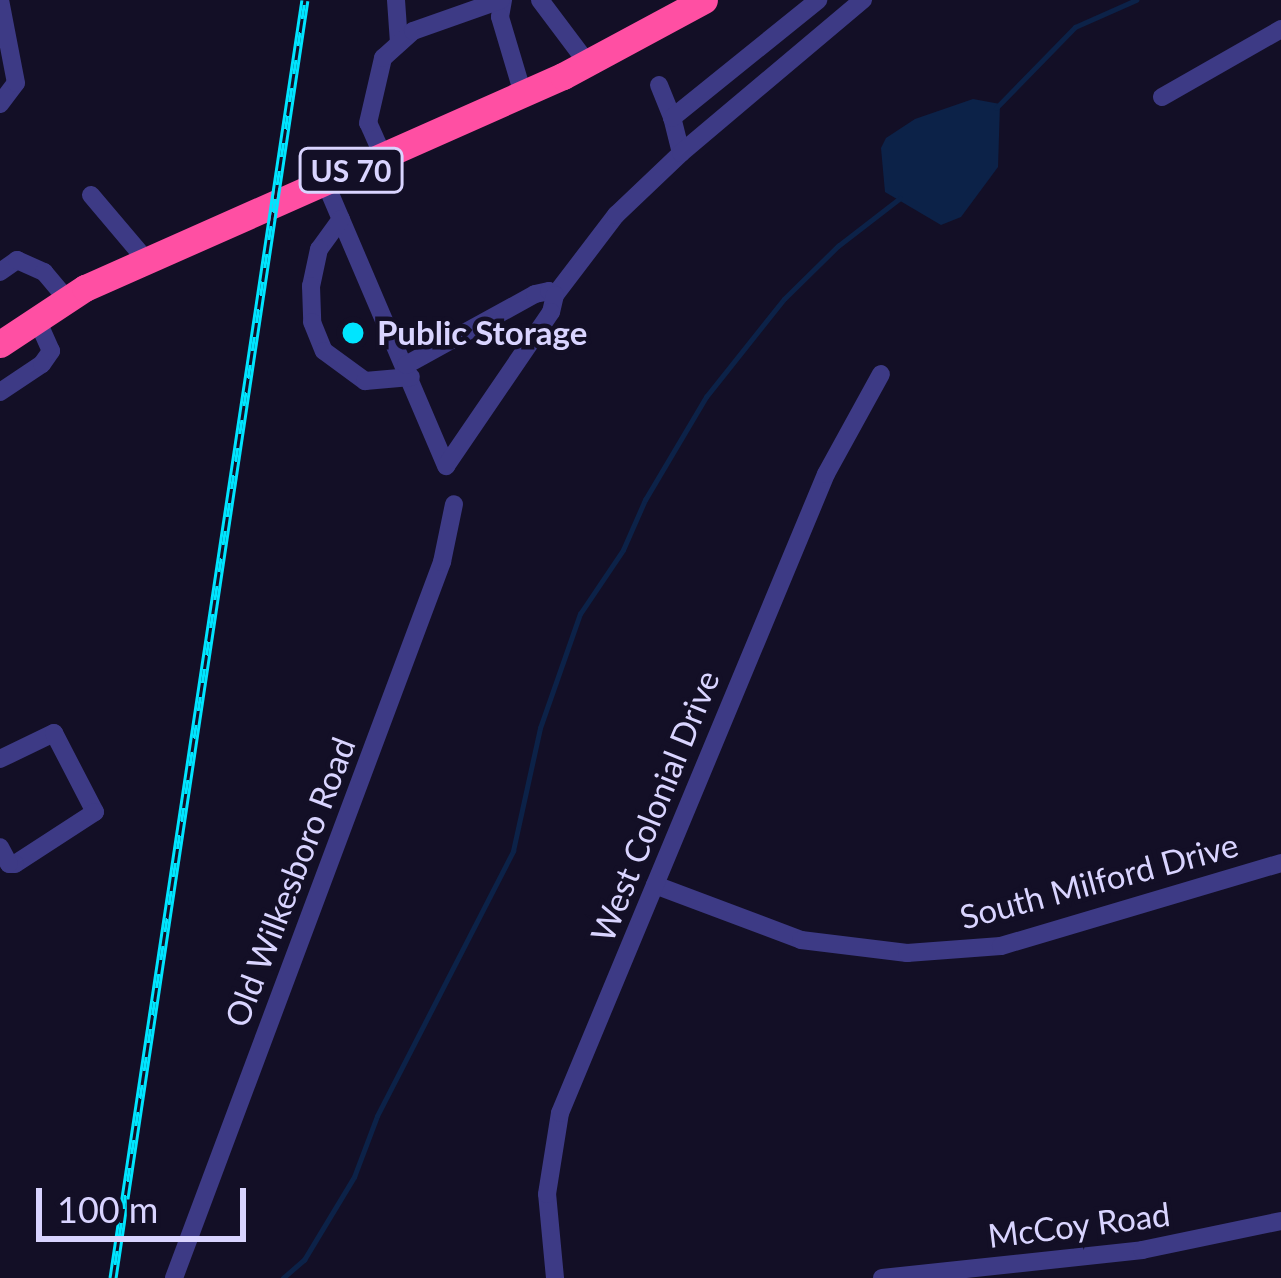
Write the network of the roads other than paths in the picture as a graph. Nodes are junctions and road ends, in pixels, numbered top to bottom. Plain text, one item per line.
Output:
1 (0, 0) edge
2 (396, 0) edge
3 (502, 0) edge
4 (540, 0) edge
5 (704, 0) edge
6 (818, 0) edge
7 (863, 0) edge
8 (448, 9) edge
9 (1281, 29) edge
10 (399, 43) junction
11 (588, 64) junction
12 (659, 85) dead end
13 (523, 94) junction
14 (1162, 97) dead end
15 (0, 104) edge
16 (672, 118) junction
17 (681, 153) junction
18 (383, 156) junction
19 (325, 182) junction
20 (92, 195) dead end
21 (341, 219) junction
22 (146, 260) junction
23 (0, 272) edge
24 (555, 296) junction
25 (68, 299) junction
26 (37, 319) junction
27 (0, 344) edge
28 (408, 371) junction
29 (881, 374) dead end
30 (0, 392) edge
31 (454, 504) dead end
32 (2, 752) edge
33 (0, 847) edge
34 (1281, 863) edge
35 (656, 885) junction
36 (1281, 1221) edge
37 (174, 1278) edge
38 (555, 1278) edge
39 (882, 1278) edge

1 - 15 street
2 - 10 street
3 - 8 street
3 - 13 street
4 - 11 street
5 - 11 highway, US 70
6 - 16 street
7 - 17 street
8 - 10 street
9 - 14 street
10 - 18 street
11 - 13 highway, US 70
12 - 16 street
13 - 18 highway, US 70
16 - 17 street
17 - 24 street
18 - 19 highway, US 70
19 - 21 street
19 - 22 highway, US 70
20 - 22 street
21 - 28 street
21 - 28 street
22 - 25 highway, US 70
23 - 25 street
24 - 28 street
24 - 28 street
25 - 26 highway, US 70
26 - 27 highway, US 70
26 - 30 street
29 - 35 street, West Colonial Drive
31 - 37 street, Old Wilkesboro Road
32 - 33 street
34 - 35 street, South Milford Drive
35 - 38 street, West Colonial Drive
36 - 39 street, McCoy Road

